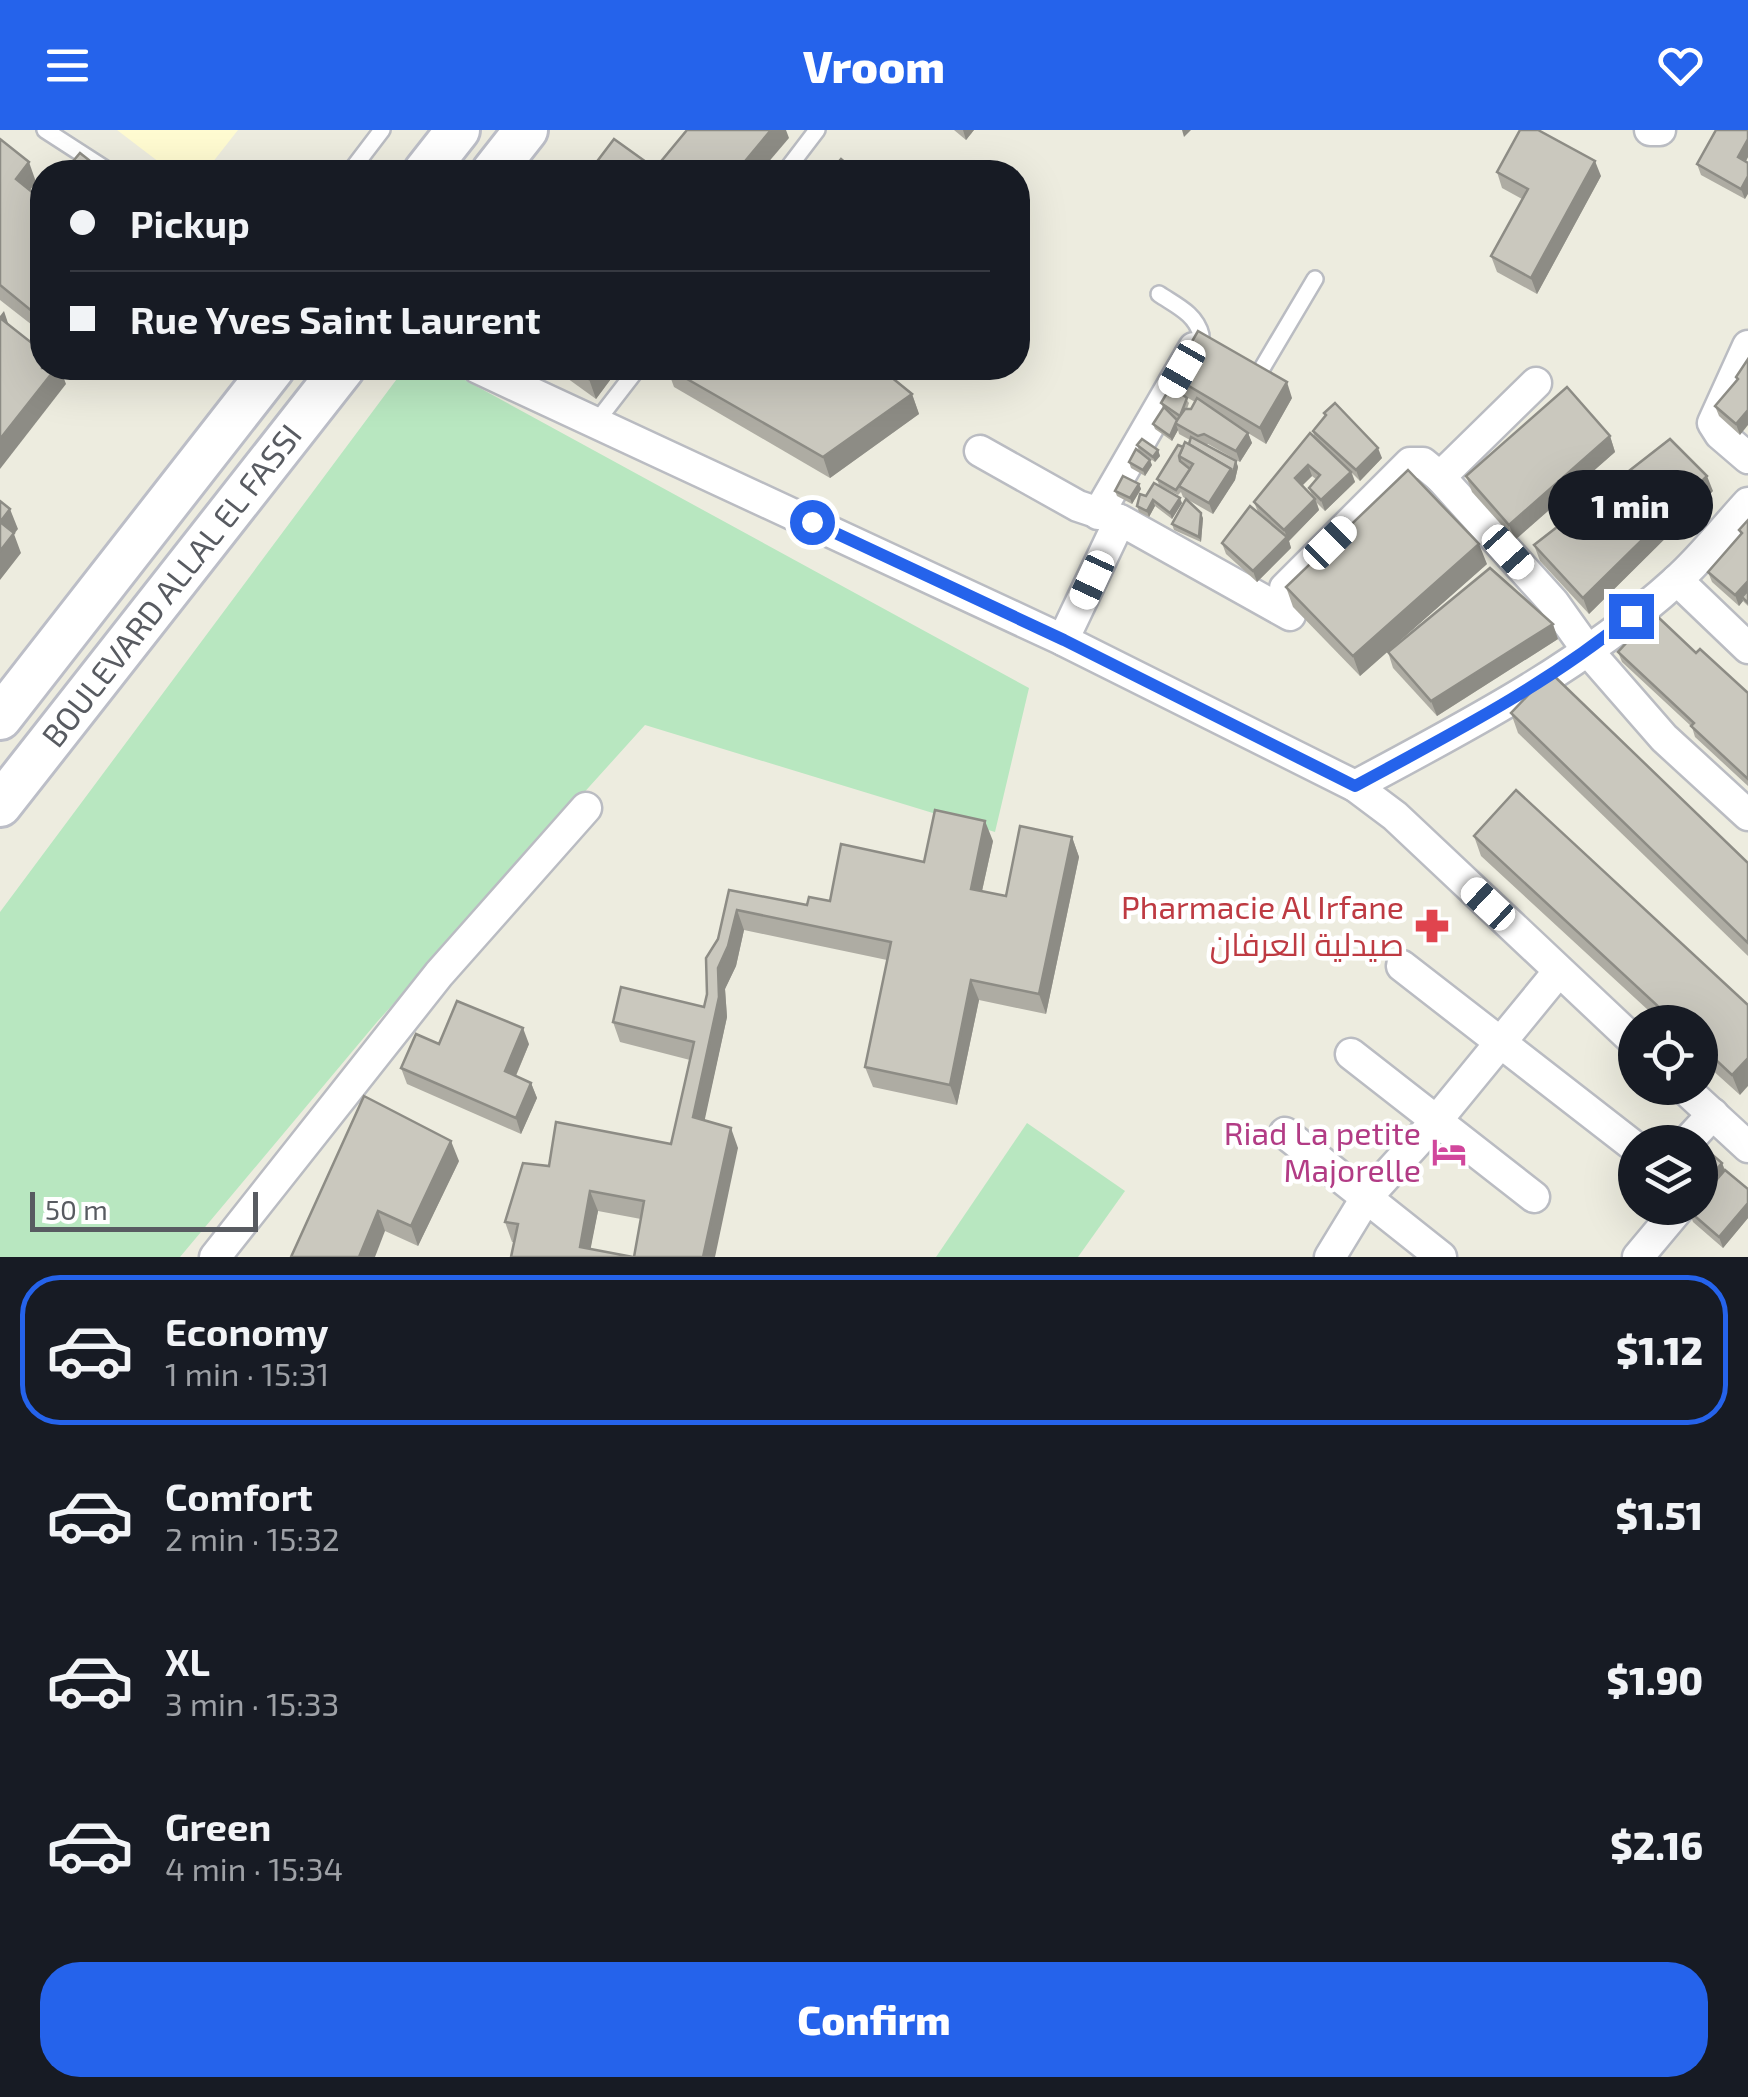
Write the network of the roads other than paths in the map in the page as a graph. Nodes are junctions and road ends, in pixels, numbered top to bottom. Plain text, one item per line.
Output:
1 (44, 130) edge
2 (382, 130) edge
3 (458, 130) edge
4 (526, 130) edge
5 (817, 130) edge
6 (1650, 130) edge
7 (1660, 130) edge
8 (91, 160) edge
9 (359, 160) edge
10 (434, 160) edge
11 (502, 160) edge
12 (794, 160) edge
13 (1315, 279) dead end
14 (1159, 294) dead end
15 (1201, 336) junction
16 (1748, 346) edge
17 (1261, 370) joint
18 (264, 380) edge
19 (334, 380) edge
20 (504, 380) edge
21 (629, 380) edge
22 (1536, 383) dead end
23 (597, 422) junction
24 (980, 451) dead end
25 (1748, 458) edge
26 (1440, 476) junction
27 (1748, 503) edge
28 (1109, 517) junction
29 (1677, 580) junction
30 (1064, 640) junction
31 (1748, 648) edge
32 (1588, 652) junction
33 (0, 718) edge
34 (1355, 786) junction
35 (0, 804) edge
36 (586, 808) dead end
37 (1748, 815) edge
38 (1402, 966) dead end
39 (1559, 972) junction
40 (1618, 1026) edge
41 (1500, 1040) junction
42 (1352, 1054) dead end
43 (1707, 1105) edge
44 (1437, 1120) junction
45 (1735, 1126) edge
46 (1285, 1132) dead end
47 (1618, 1134) edge
48 (1534, 1197) dead end
49 (1366, 1198) junction
50 (1665, 1225) edge
51 (215, 1257) edge
52 (1330, 1257) edge
53 (1441, 1257) edge
54 (1638, 1257) edge

1 - 8 lane
2 - 9 lane
3 - 10 main road
4 - 11 main road
5 - 12 lane
6 - 7 street
13 - 17 lane
14 - 15 lane
15 - 17 street
15 - 28 street
16 - 25 street
18 - 33 main road, BOULEVARD ALLAL EL FASSI
19 - 35 main road, BOULEVARD ALLAL EL FASSI
20 - 23 street
21 - 23 lane
22 - 26 street
23 - 30 street
24 - 28 street
26 - 28 street
26 - 32 street
27 - 29 street
28 - 30 street
29 - 31 street
29 - 32 street
30 - 34 street
32 - 34 street
32 - 37 street
34 - 39 street
36 - 51 street
38 - 41 street
39 - 40 street
39 - 41 street
41 - 44 street
41 - 47 street
42 - 44 street
43 - 45 street
44 - 48 street
44 - 49 street
46 - 49 street
49 - 52 street
49 - 53 street
50 - 54 street

